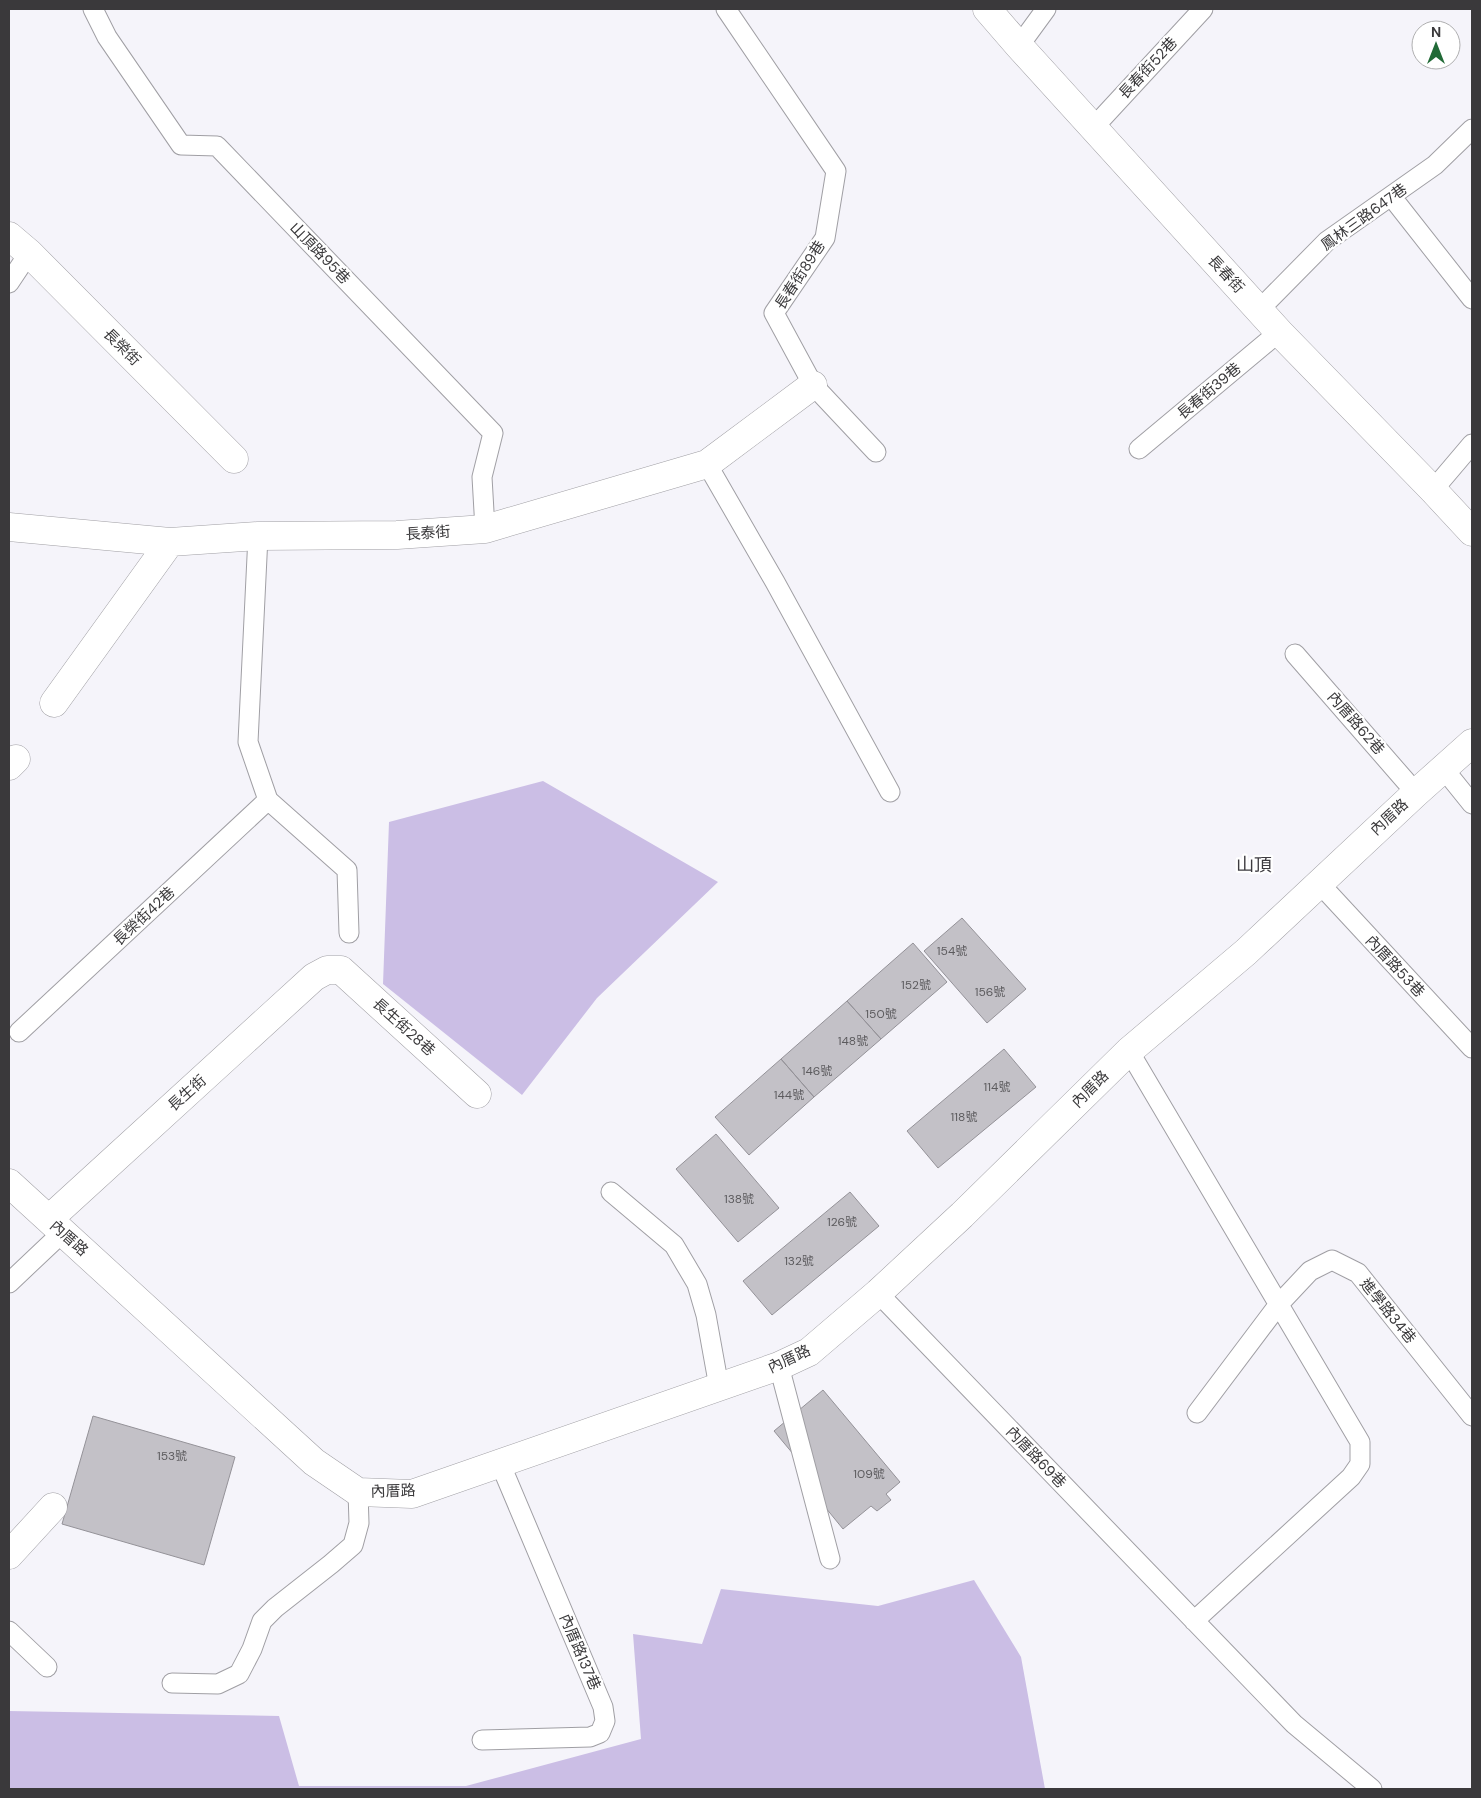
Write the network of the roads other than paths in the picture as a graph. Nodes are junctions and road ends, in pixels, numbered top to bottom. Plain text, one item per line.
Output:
1 (93, 9) edge
2 (726, 9) edge
3 (987, 9) edge
4 (1046, 9) edge
5 (1203, 9) edge
6 (1019, 46) junction
7 (1093, 128) junction
8 (1472, 129) edge
9 (1391, 196) junction
10 (19, 245) edge
11 (9, 283) edge
12 (1472, 299) edge
13 (1259, 310) junction
14 (1279, 332) junction
15 (813, 385) junction
16 (1472, 444) edge
17 (1139, 449) dead end
18 (876, 452) dead end
19 (234, 459) dead end
20 (707, 464) junction
21 (1433, 490) junction
22 (9, 527) edge
23 (485, 529) junction
24 (1472, 532) edge
25 (258, 536) junction
26 (170, 542) junction
27 (1295, 654) dead end
28 (54, 702) dead end
29 (1472, 742) edge
30 (1443, 768) junction
31 (890, 792) dead end
32 (1416, 793) junction
33 (268, 800) junction
34 (1472, 804) edge
35 (1320, 883) junction
36 (349, 933) dead end
37 (327, 970) joint
38 (20, 1032) dead end
39 (1472, 1048) edge
40 (1129, 1051) junction
41 (477, 1094) dead end
42 (9, 1183) edge
43 (611, 1192) dead end
44 (56, 1226) junction
45 (9, 1283) edge
46 (878, 1293) junction
47 (1280, 1304) junction
48 (779, 1366) junction
49 (718, 1387) junction
50 (1197, 1413) dead end
51 (1472, 1416) edge
52 (500, 1463) junction
53 (358, 1492) junction
54 (53, 1507) dead end
55 (9, 1555) edge
56 (830, 1559) dead end
57 (1194, 1621) junction
58 (9, 1631) edge
59 (47, 1667) dead end
60 (172, 1682) dead end
61 (482, 1740) dead end
62 (1372, 1789) edge

1 - 23 lane, 山頂路95巷
2 - 15 lane, 長春街89巷
3 - 6 street, 長春街
4 - 6 lane
5 - 7 lane, 長春街52巷
6 - 7 street, 長春街
7 - 13 street, 長春街
8 - 9 lane, 鳳林三路647巷
9 - 12 lane
9 - 13 lane, 鳳林三路647巷
10 - 11 lane
10 - 19 street, 長榮街
13 - 14 street, 長春街
14 - 17 lane, 長春街39巷
14 - 21 street, 長春街
15 - 18 lane, 長春街89巷
15 - 20 street, 長泰街
16 - 21 lane
20 - 23 street, 長泰街
20 - 31 lane
21 - 24 street, 長春街
22 - 26 street, 長泰街
23 - 25 street, 長泰街
25 - 26 street, 長泰街
25 - 33 lane
26 - 28 street
27 - 32 lane, 內厝路62巷
29 - 30 street, 內厝路
30 - 32 street, 內厝路
30 - 34 lane
32 - 35 street, 內厝路
33 - 36 lane
33 - 38 lane, 長榮街42巷
35 - 39 lane, 內厝路53巷
35 - 40 street, 內厝路
37 - 41 street, 長生街28巷
37 - 44 street, 長生街
40 - 46 street, 內厝路
40 - 47 lane
42 - 44 street, 內厝路
43 - 49 lane
44 - 45 lane
44 - 53 street, 內厝路
46 - 48 street, 內厝路
46 - 57 lane, 內厝路69巷
47 - 50 lane, 進學路34巷
47 - 51 lane, 進學路34巷
47 - 57 lane
48 - 49 street, 內厝路
48 - 56 lane
49 - 52 street, 內厝路
52 - 53 street, 內厝路
52 - 61 lane, 內厝路137巷
53 - 60 lane
54 - 55 street
57 - 62 lane, 內厝路69巷
58 - 59 lane

